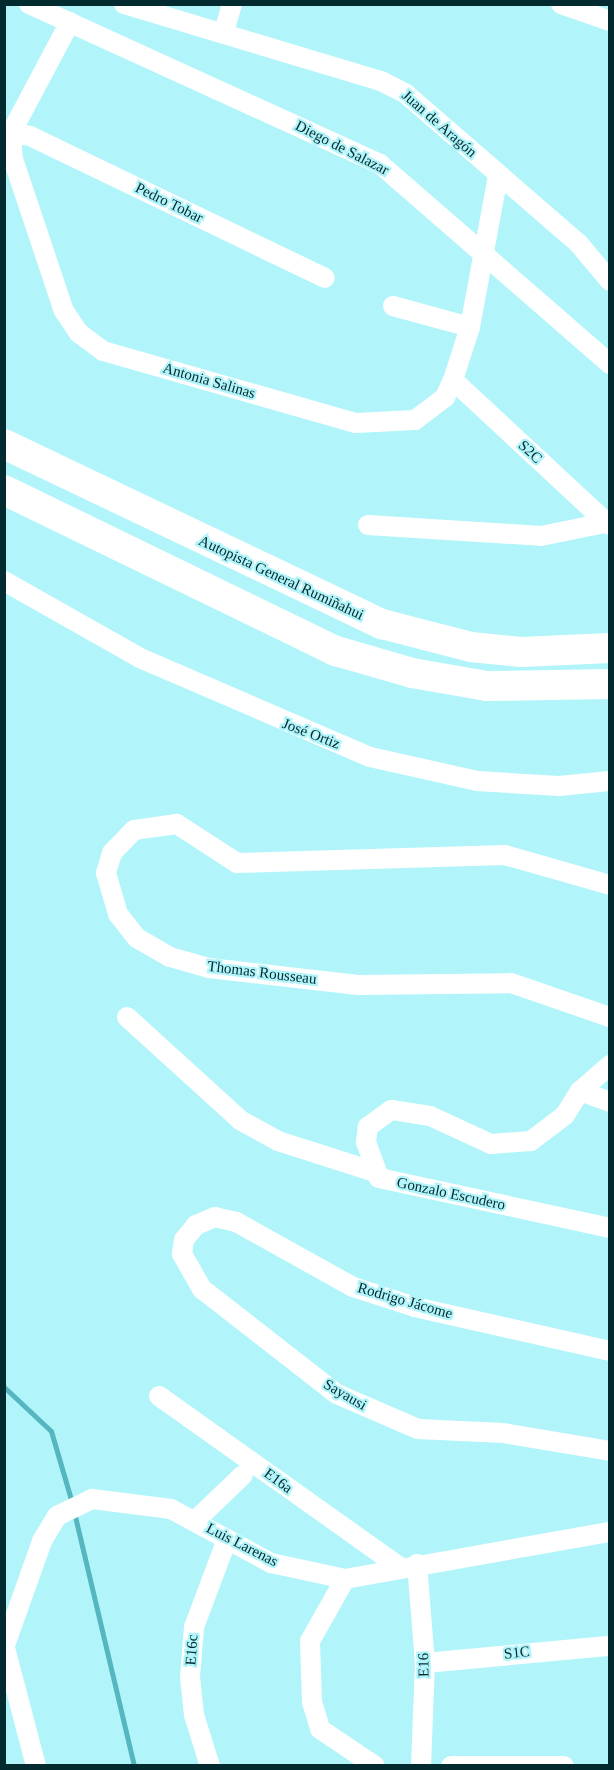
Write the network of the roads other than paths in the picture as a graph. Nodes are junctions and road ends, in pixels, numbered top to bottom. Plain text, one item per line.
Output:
1 (29, 4) edge
2 (124, 4) edge
3 (232, 4) edge
4 (561, 4) edge
5 (609, 21) edge
6 (70, 22) junction
7 (224, 32) junction
8 (12, 133) junction
9 (498, 176) junction
10 (484, 254) junction
11 (325, 278) dead end
12 (609, 281) edge
13 (393, 306) dead end
14 (470, 327) junction
15 (609, 364) edge
16 (453, 380) junction
17 (4, 444) edge
18 (4, 490) edge
19 (609, 523) edge
20 (368, 525) dead end
21 (4, 581) edge
22 (609, 648) edge
23 (609, 684) edge
24 (609, 781) edge
25 (609, 885) edge
26 (127, 1017) dead end
27 (609, 1017) edge
28 (609, 1065) edge
29 (580, 1091) junction
30 (609, 1102) edge
31 (372, 1171) junction
32 (215, 1217) joint
33 (609, 1228) edge
34 (609, 1351) edge
35 (159, 1396) dead end
36 (609, 1451) edge
37 (243, 1475) dead end
38 (195, 1521) junction
39 (609, 1533) edge
40 (227, 1539) junction
41 (408, 1565) junction
42 (345, 1579) junction
43 (609, 1646) edge
44 (5, 1648) edge
45 (425, 1663) junction
46 (36, 1766) edge
47 (210, 1766) edge
48 (375, 1766) edge
49 (421, 1766) edge
50 (451, 1766) edge
51 (564, 1766) edge

1 - 6 street, Diego de Salazar
2 - 7 street, Juan de Aragón
3 - 7 street
4 - 5 street
6 - 8 street
6 - 10 street, Diego de Salazar
7 - 9 street, Juan de Aragón
8 - 11 street, Pedro Tobar
8 - 16 street, Antonia Salinas
9 - 10 street, Antonia Salinas
9 - 12 street, Juan de Aragón
10 - 14 street, Antonia Salinas
10 - 15 street, Diego de Salazar
13 - 14 street
14 - 16 street, Antonia Salinas
16 - 19 street, S2C
17 - 22 highway, Autopista General Rumiñahui
18 - 23 highway
19 - 20 street
21 - 24 street, José Ortiz
25 - 27 street, Thomas Rousseau
26 - 31 street, Gonzalo Escudero
28 - 29 street
29 - 30 street
29 - 31 street
31 - 33 street, Gonzalo Escudero
32 - 34 street, Rodrigo Jácome
32 - 36 street, Sayausi
35 - 41 street, E16a
37 - 38 street
38 - 40 street, Luis Larenas
38 - 44 street, Luis Larenas
39 - 41 street, Luis Larenas
40 - 42 street, Luis Larenas
40 - 47 street, E16c
41 - 42 street, Luis Larenas
41 - 45 street, E16
42 - 48 street
43 - 45 street, S1C
44 - 46 street
45 - 49 street, E16
50 - 51 street

